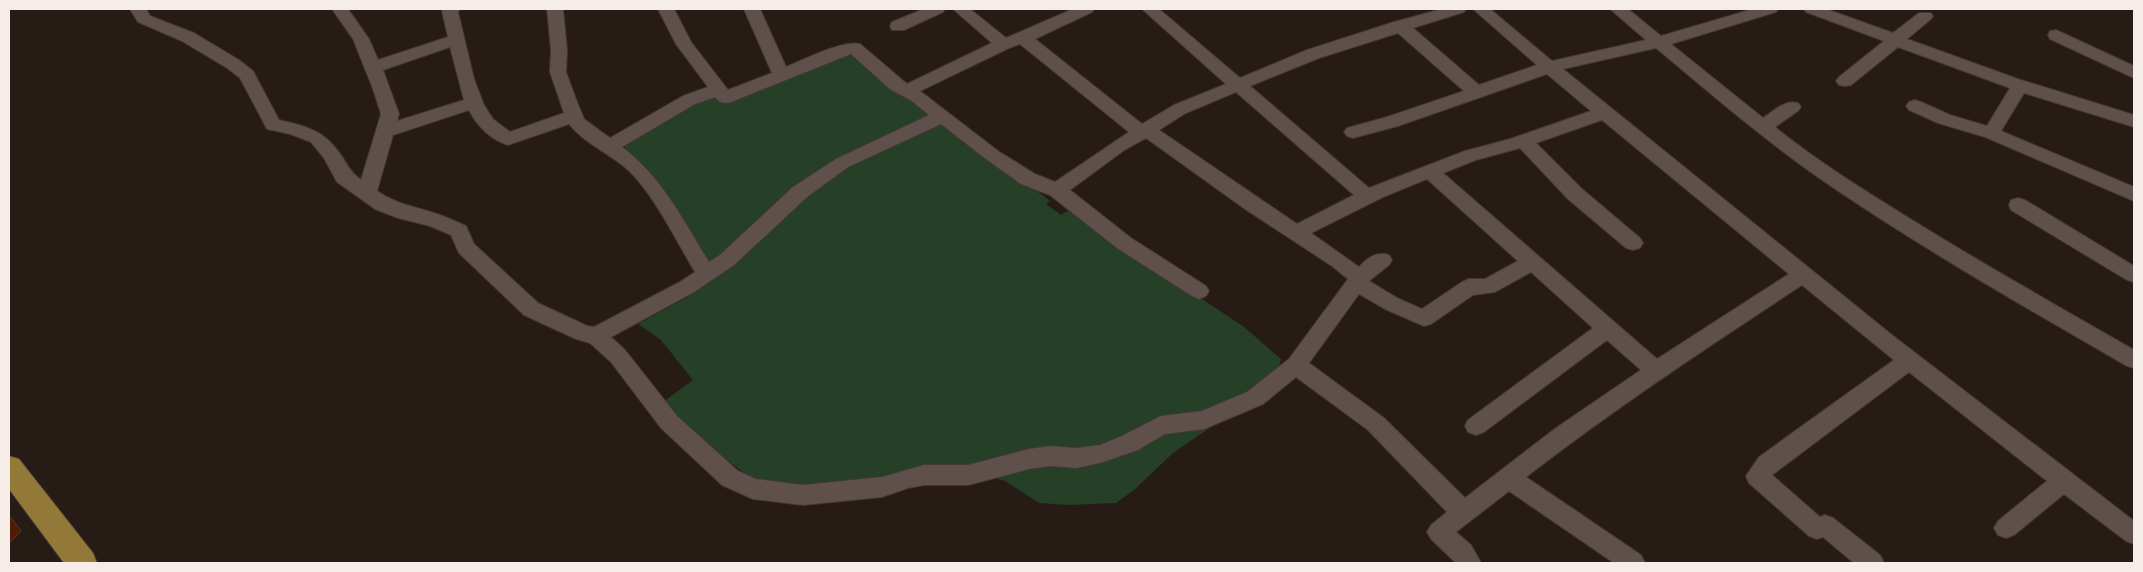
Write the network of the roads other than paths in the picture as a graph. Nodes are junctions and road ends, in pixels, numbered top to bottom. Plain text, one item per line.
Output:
1 (138, 9) edge
2 (340, 9) edge
3 (452, 9) edge
4 (555, 9) edge
5 (666, 9) edge
6 (937, 9) edge
7 (961, 9) edge
8 (1086, 9) edge
9 (1150, 9) edge
10 (1458, 9) edge
11 (1481, 9) edge
12 (1618, 9) edge
13 (1770, 9) edge
14 (1812, 9) edge
15 (758, 10) edge
16 (1925, 16) dead end
17 (898, 26) dead end
18 (1400, 26) junction
19 (2056, 35) dead end
20 (1023, 38) junction
21 (457, 39) junction
22 (1898, 40) junction
23 (1659, 42) junction
24 (1003, 44) junction
25 (1549, 67) junction
26 (374, 68) junction
27 (2134, 73) edge
28 (781, 75) junction
29 (1845, 81) dead end
30 (1238, 84) junction
31 (2020, 86) junction
32 (719, 89) junction
33 (908, 90) junction
34 (1476, 91) junction
35 (474, 102) junction
36 (1915, 106) dead end
37 (1792, 107) dead end
38 (1604, 113) junction
39 (574, 116) junction
40 (940, 116) junction
41 (2134, 121) edge
42 (1762, 126) junction
43 (386, 131) junction
44 (1143, 131) junction
45 (1353, 132) dead end
46 (1991, 134) junction
47 (1523, 141) junction
48 (608, 147) junction
49 (1429, 171) junction
50 (1057, 190) junction
51 (367, 193) junction
52 (2134, 194) edge
53 (1367, 196) junction
54 (2018, 205) dead end
55 (1297, 232) junction
56 (1633, 243) dead end
57 (1382, 260) dead end
58 (1532, 262) junction
59 (706, 273) junction
60 (1803, 275) junction
61 (2134, 275) edge
62 (1358, 281) junction
63 (1199, 291) dead end
64 (1608, 328) junction
65 (596, 336) junction
66 (1909, 360) junction
67 (2134, 360) edge
68 (1296, 365) junction
69 (1656, 371) junction
70 (1476, 426) dead end
71 (9, 468) edge
72 (1509, 478) junction
73 (2064, 481) junction
74 (1464, 513) junction
75 (2006, 528) dead end
76 (2134, 534) edge
77 (82, 563) edge
78 (1470, 563) edge
79 (1633, 563) edge
80 (1872, 563) edge

1 - 51 street
2 - 26 street
3 - 21 street
4 - 39 street
5 - 32 street
6 - 17 street
7 - 24 street
8 - 20 street
9 - 30 street
10 - 18 street
11 - 25 street
12 - 23 street
13 - 23 street
14 - 22 street
15 - 28 street
16 - 22 street
18 - 30 street
18 - 34 street
19 - 27 street
20 - 24 street
20 - 44 street
21 - 26 street
21 - 35 street
22 - 29 street
22 - 31 street
23 - 25 street
23 - 42 street
24 - 33 street
25 - 34 street
25 - 38 street
26 - 43 street
28 - 32 street
28 - 33 street
30 - 44 street
30 - 53 street
31 - 41 street
31 - 46 street
32 - 48 street
33 - 40 street
34 - 45 street
35 - 39 street
35 - 43 street
36 - 46 street
37 - 42 street
38 - 47 street
38 - 60 street
39 - 48 street
40 - 50 street
40 - 59 street
42 - 67 street
43 - 51 street
44 - 50 street
44 - 55 street
46 - 52 street
47 - 49 street
47 - 56 street
48 - 59 street
49 - 53 street
49 - 58 street
50 - 63 street
51 - 65 street
53 - 55 street
54 - 61 street
55 - 62 street
57 - 62 street
58 - 62 street
58 - 64 street
59 - 65 street
60 - 66 street
60 - 69 street
62 - 68 street
64 - 69 street
64 - 70 street
65 - 68 street
66 - 73 street
66 - 80 street
68 - 74 street
69 - 72 street
71 - 77 main road
72 - 74 street
72 - 79 street
73 - 75 street
73 - 76 street
74 - 78 street

